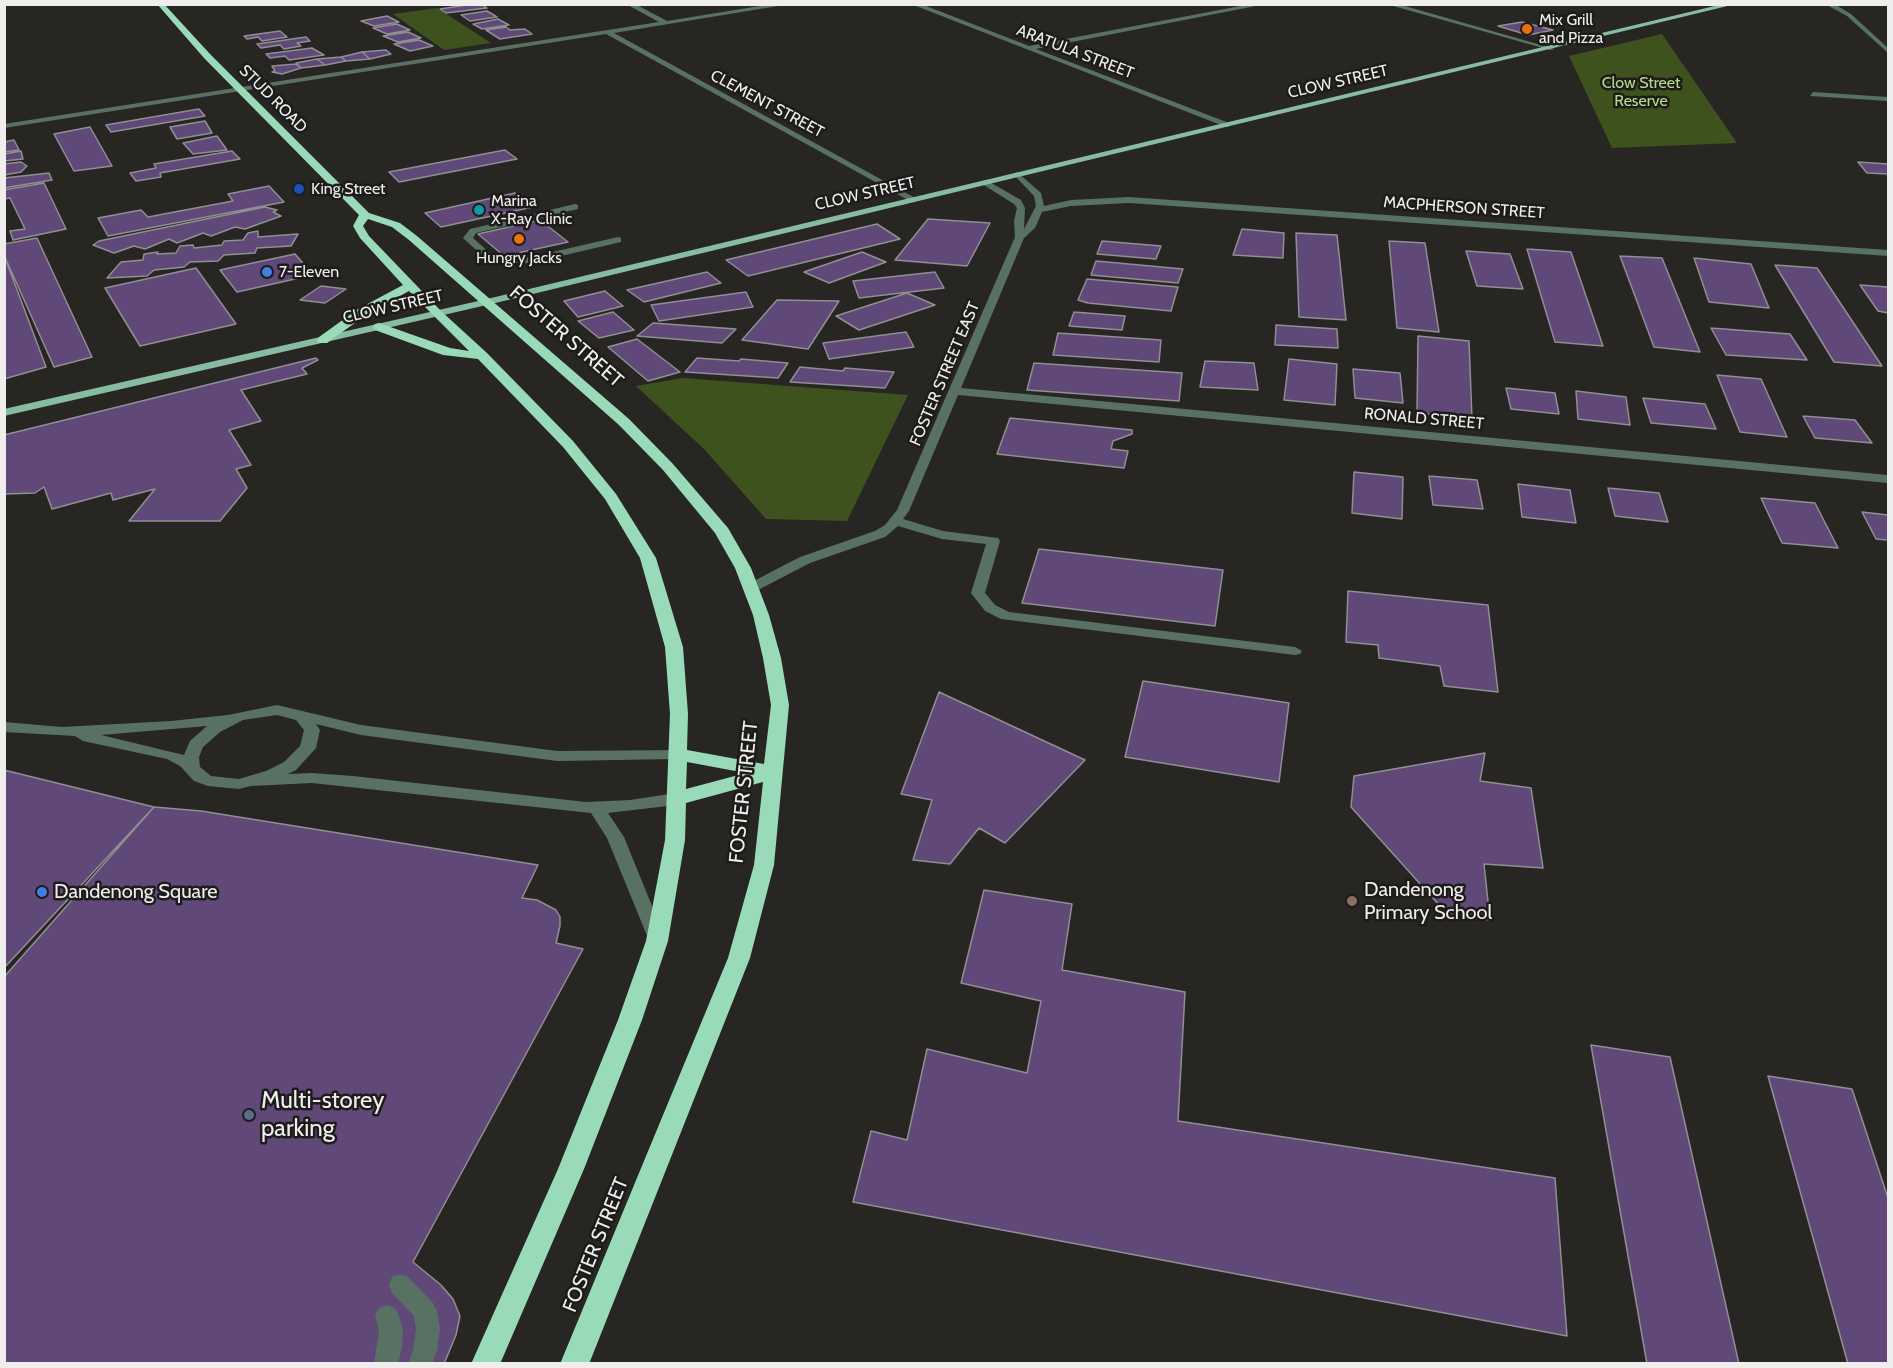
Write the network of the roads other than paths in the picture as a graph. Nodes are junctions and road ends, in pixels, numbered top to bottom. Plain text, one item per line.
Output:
1 (160, 4) edge
2 (629, 4) edge
3 (787, 4) edge
4 (914, 4) edge
5 (1263, 4) edge
6 (1389, 4) edge
7 (1733, 4) edge
8 (1828, 4) edge
9 (1846, 4) edge
10 (1849, 15) junction
11 (666, 23) junction
12 (607, 32) junction
13 (1878, 42) junction
14 (1888, 42) edge
15 (1028, 48) junction
16 (1552, 49) junction
17 (1888, 51) edge
18 (240, 89) junction
19 (1813, 94) dead end
20 (1888, 99) edge
21 (1226, 125) junction
22 (4, 126) edge
23 (1017, 174) junction
24 (983, 182) junction
25 (914, 199) junction
26 (575, 207) dead end
27 (1038, 210) junction
28 (364, 215) junction
29 (1020, 237) junction
30 (618, 240) dead end
31 (1888, 253) edge
32 (411, 285) junction
33 (487, 302) junction
34 (437, 314) junction
35 (379, 327) junction
36 (322, 340) junction
37 (482, 356) junction
38 (956, 391) junction
39 (24, 408) joint
40 (4, 414) edge
41 (1888, 479) edge
42 (896, 521) junction
43 (752, 588) junction
44 (1295, 651) dead end
45 (295, 714) junction
46 (239, 716) junction
47 (4, 726) edge
48 (62, 732) junction
49 (676, 754) junction
50 (195, 772) junction
51 (774, 772) junction
52 (252, 781) junction
53 (676, 799) junction
54 (596, 808) junction
55 (657, 941) junction
56 (400, 1285) dead end
57 (387, 1316) dead end
58 (386, 1364) edge
59 (420, 1364) edge
60 (485, 1364) edge
61 (574, 1364) edge

1 - 18 highway, STUD ROAD
2 - 11 street
3 - 11 street
4 - 15 street, ARATULA STREET
5 - 15 street
6 - 16 street
7 - 16 main road, CLOW STREET
8 - 10 street
9 - 10 street
10 - 13 street
11 - 12 street
12 - 18 street
12 - 25 street, CLEMENT STREET
13 - 14 street
13 - 17 street
15 - 21 street, ARATULA STREET
16 - 21 main road, CLOW STREET
18 - 22 street
18 - 28 highway, STUD ROAD
19 - 20 street
21 - 23 main road, CLOW STREET
23 - 24 main road, CLOW STREET
23 - 27 street
24 - 25 main road, CLOW STREET
24 - 29 street, FOSTER STREET EAST
25 - 33 main road, CLOW STREET
26 - 30 street
27 - 29 street, FOSTER STREET EAST
27 - 31 street, MACPHERSON STREET
28 - 32 highway
28 - 33 highway, STUD ROAD
29 - 38 street, FOSTER STREET EAST
32 - 34 highway
32 - 36 highway
33 - 34 main road, CLOW STREET
33 - 43 highway, FOSTER STREET
34 - 35 main road, CLOW STREET
34 - 37 highway
35 - 36 main road, CLOW STREET
35 - 37 highway
36 - 39 main road, CLOW STREET
37 - 49 highway
38 - 41 street, RONALD STREET
38 - 42 street, FOSTER STREET EAST
39 - 40 street
42 - 43 street
42 - 44 street
43 - 51 highway, FOSTER STREET
45 - 46 street
45 - 49 street
45 - 52 street
46 - 48 street
46 - 50 street
47 - 48 street
48 - 50 street
49 - 51 highway
49 - 53 highway
50 - 52 street
51 - 53 highway
51 - 61 highway, FOSTER STREET
52 - 54 street
53 - 54 street
53 - 55 highway
54 - 55 street
55 - 60 highway
56 - 59 street
57 - 58 street

